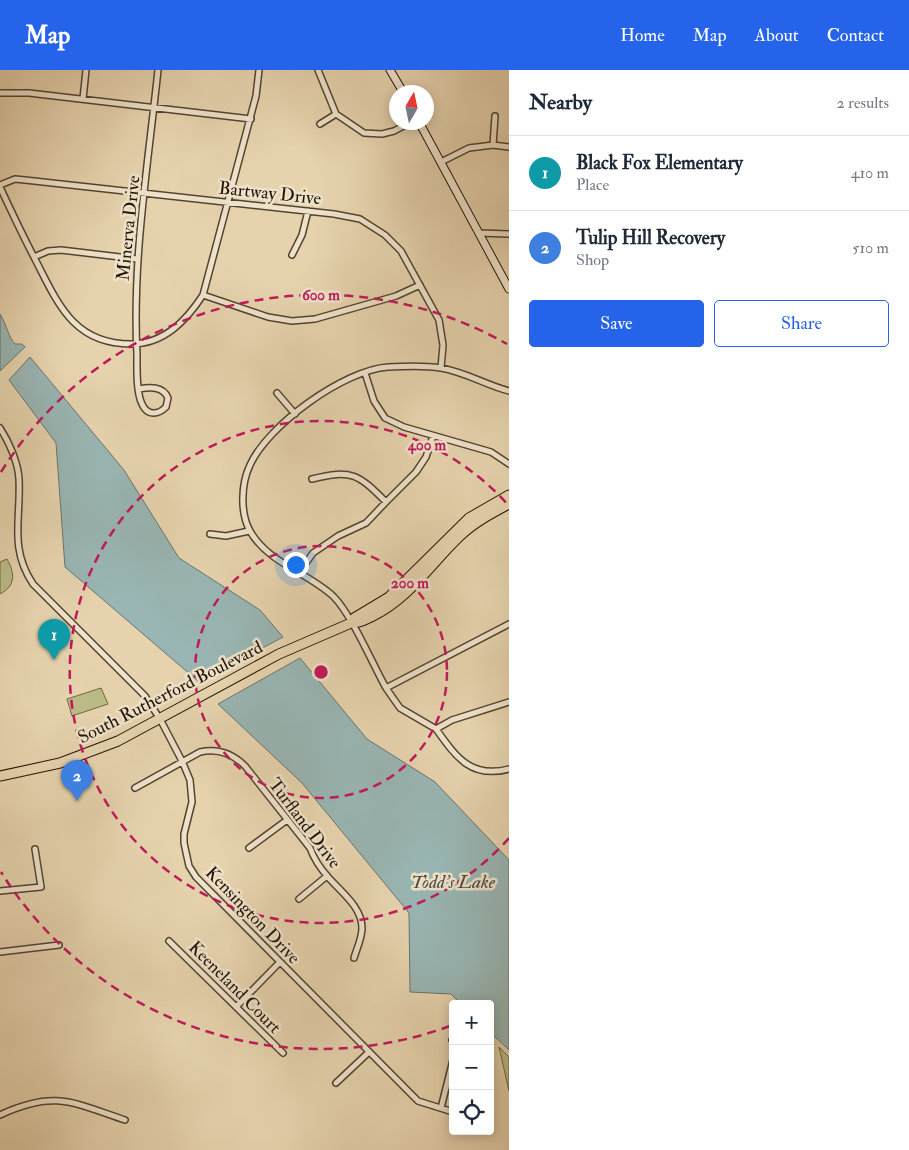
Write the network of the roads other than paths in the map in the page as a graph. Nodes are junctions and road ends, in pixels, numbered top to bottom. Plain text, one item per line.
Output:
1 (86, 70) edge
2 (158, 70) edge
3 (259, 70) edge
4 (318, 70) edge
5 (390, 70) edge
6 (399, 85) edge
7 (0, 93) edge
8 (83, 99) junction
9 (154, 107) junction
10 (336, 114) junction
11 (495, 116) dead end
12 (250, 119) junction
13 (320, 124) dead end
14 (396, 130) edge
15 (424, 130) edge
16 (493, 145) junction
17 (509, 147) edge
18 (441, 162) junction
19 (0, 186) edge
20 (145, 192) junction
21 (228, 202) junction
22 (308, 211) junction
23 (479, 233) junction
24 (509, 234) edge
25 (292, 255) dead end
26 (34, 257) junction
27 (137, 259) junction
28 (420, 285) junction
29 (509, 289) edge
30 (203, 295) junction
31 (136, 344) junction
32 (441, 368) junction
33 (365, 373) junction
34 (139, 389) junction
35 (509, 391) edge
36 (277, 393) dead end
37 (295, 414) junction
38 (0, 428) edge
39 (433, 436) junction
40 (509, 464) edge
41 (312, 478) dead end
42 (509, 495) edge
43 (386, 502) junction
44 (509, 504) edge
45 (250, 531) junction
46 (210, 534) dead end
47 (299, 573) junction
48 (351, 623) junction
49 (509, 624) edge
50 (386, 688) junction
51 (509, 702) edge
52 (160, 719) junction
53 (436, 729) junction
54 (182, 761) junction
55 (509, 769) edge
56 (0, 776) edge
57 (135, 788) dead end
58 (287, 820) junction
59 (249, 848) dead end
60 (35, 849) dead end
61 (327, 876) junction
62 (0, 891) edge
63 (299, 900) dead end
64 (169, 941) dead end
65 (59, 945) dead end
66 (0, 952) edge
67 (354, 958) dead end
68 (279, 963) junction
69 (236, 1007) junction
70 (369, 1052) junction
71 (283, 1053) dead end
72 (449, 1076) edge
73 (336, 1083) dead end
74 (441, 1108) junction
75 (449, 1111) edge
76 (0, 1115) edge
77 (125, 1120) dead end

1 - 8 street
2 - 9 street, Minerva Drive
3 - 12 street
4 - 10 street
5 - 6 main road
7 - 8 street
8 - 9 street
9 - 12 street
9 - 20 street, Minerva Drive
10 - 13 street
10 - 14 street
11 - 16 street
12 - 21 street
15 - 18 main road
16 - 17 street
16 - 18 street
18 - 23 main road
19 - 20 street, Bartway Drive
19 - 26 street
20 - 21 street, Bartway Drive
20 - 27 street, Minerva Drive
21 - 22 street, Bartway Drive
21 - 30 street
22 - 25 street
22 - 28 street, Bartway Drive
23 - 24 street
23 - 29 main road
26 - 27 street
26 - 31 street
27 - 31 street, Minerva Drive
28 - 30 street
28 - 32 street, Bartway Drive
30 - 31 street
31 - 34 street, Minerva Drive
32 - 33 street
32 - 35 street
33 - 37 street
33 - 39 street
34 - 34 street, Minerva Drive
36 - 37 street
37 - 45 street
38 - 52 street, Kensington Drive
39 - 40 street
39 - 43 street
41 - 43 street
42 - 48 highway, South Rutherford Boulevard
43 - 47 street
44 - 48 highway, South Rutherford Boulevard
45 - 46 street
45 - 47 street
47 - 48 street
48 - 50 street
48 - 52 highway, South Rutherford Boulevard
49 - 50 street
50 - 53 street
51 - 53 street
52 - 54 street, Kensington Drive
52 - 56 highway, South Rutherford Boulevard
53 - 55 street
54 - 57 street, Turfland Drive
54 - 58 street, Turfland Drive
54 - 68 street, Kensington Drive
58 - 59 street
58 - 61 street, Turfland Drive
60 - 62 street
61 - 63 street
61 - 67 street, Turfland Drive
64 - 69 street, Keeneland Court
65 - 66 street
68 - 69 street
68 - 70 street, Kensington Drive
69 - 71 street, Keeneland Court
70 - 73 street
70 - 74 street, Kensington Drive
72 - 74 street
74 - 75 street, Kensington Drive
76 - 77 street

